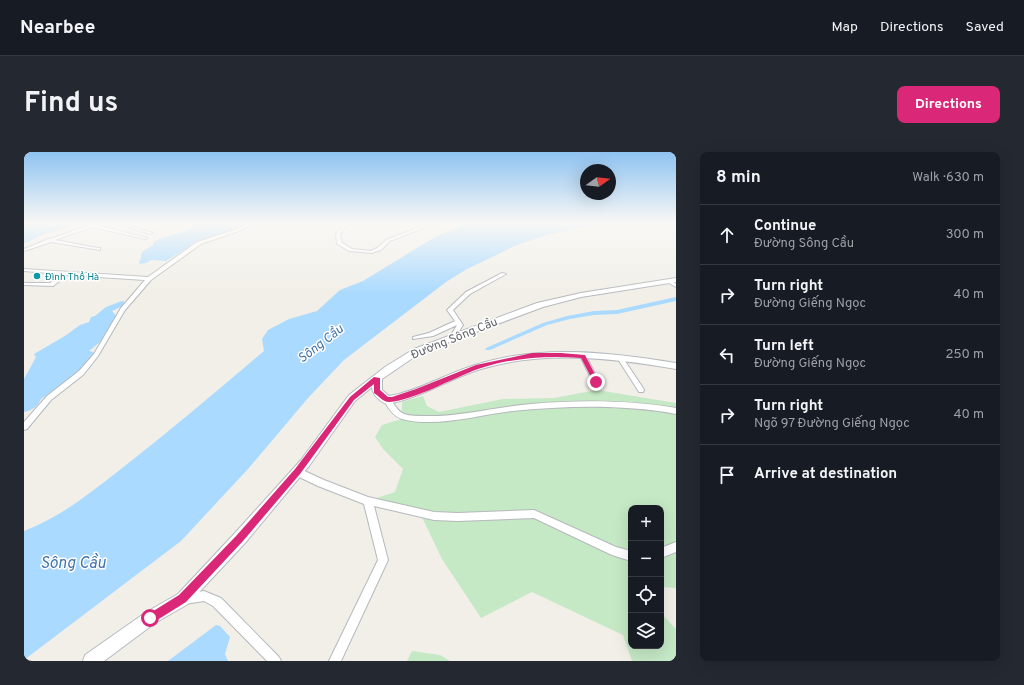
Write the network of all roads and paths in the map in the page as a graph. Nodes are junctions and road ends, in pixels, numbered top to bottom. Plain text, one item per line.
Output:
1 (86, 247) edge
2 (194, 247) edge
3 (345, 247) edge
4 (381, 247) edge
5 (98, 249) dead end
6 (24, 270) edge
7 (66, 273) junction
8 (504, 274) dead end
9 (149, 279) junction
10 (674, 282) edge
11 (24, 284) edge
12 (458, 322) junction
13 (453, 337) junction
14 (415, 338) dead end
15 (583, 356) junction
16 (621, 359) junction
17 (676, 366) edge
18 (377, 378) junction
19 (596, 382) dead end
20 (641, 390) dead end
21 (387, 400) junction
22 (676, 411) edge
23 (24, 427) edge
24 (298, 472) junction
25 (368, 501) junction
26 (676, 547) edge
27 (664, 552) edge
28 (628, 555) edge
29 (183, 599) junction
30 (91, 661) edge
31 (275, 661) edge
32 (335, 661) edge

1 - 5 street
2 - 9 street
3 - 4 street
6 - 7 street
7 - 9 street
7 - 11 street
8 - 12 street
9 - 23 street
10 - 13 main road, Đường Sông Cầu
12 - 13 street
12 - 14 street
13 - 18 main road, Đường Sông Cầu
15 - 16 main road
15 - 19 street
15 - 21 main road
16 - 17 main road
16 - 20 street
18 - 21 main road
18 - 24 main road, Đường Sông Cầu
21 - 22 street
24 - 25 street
24 - 29 main road, Đường Sông Cầu
25 - 28 street
25 - 32 street
26 - 27 street
29 - 30 main road, Đường Sông Cầu
29 - 31 street

